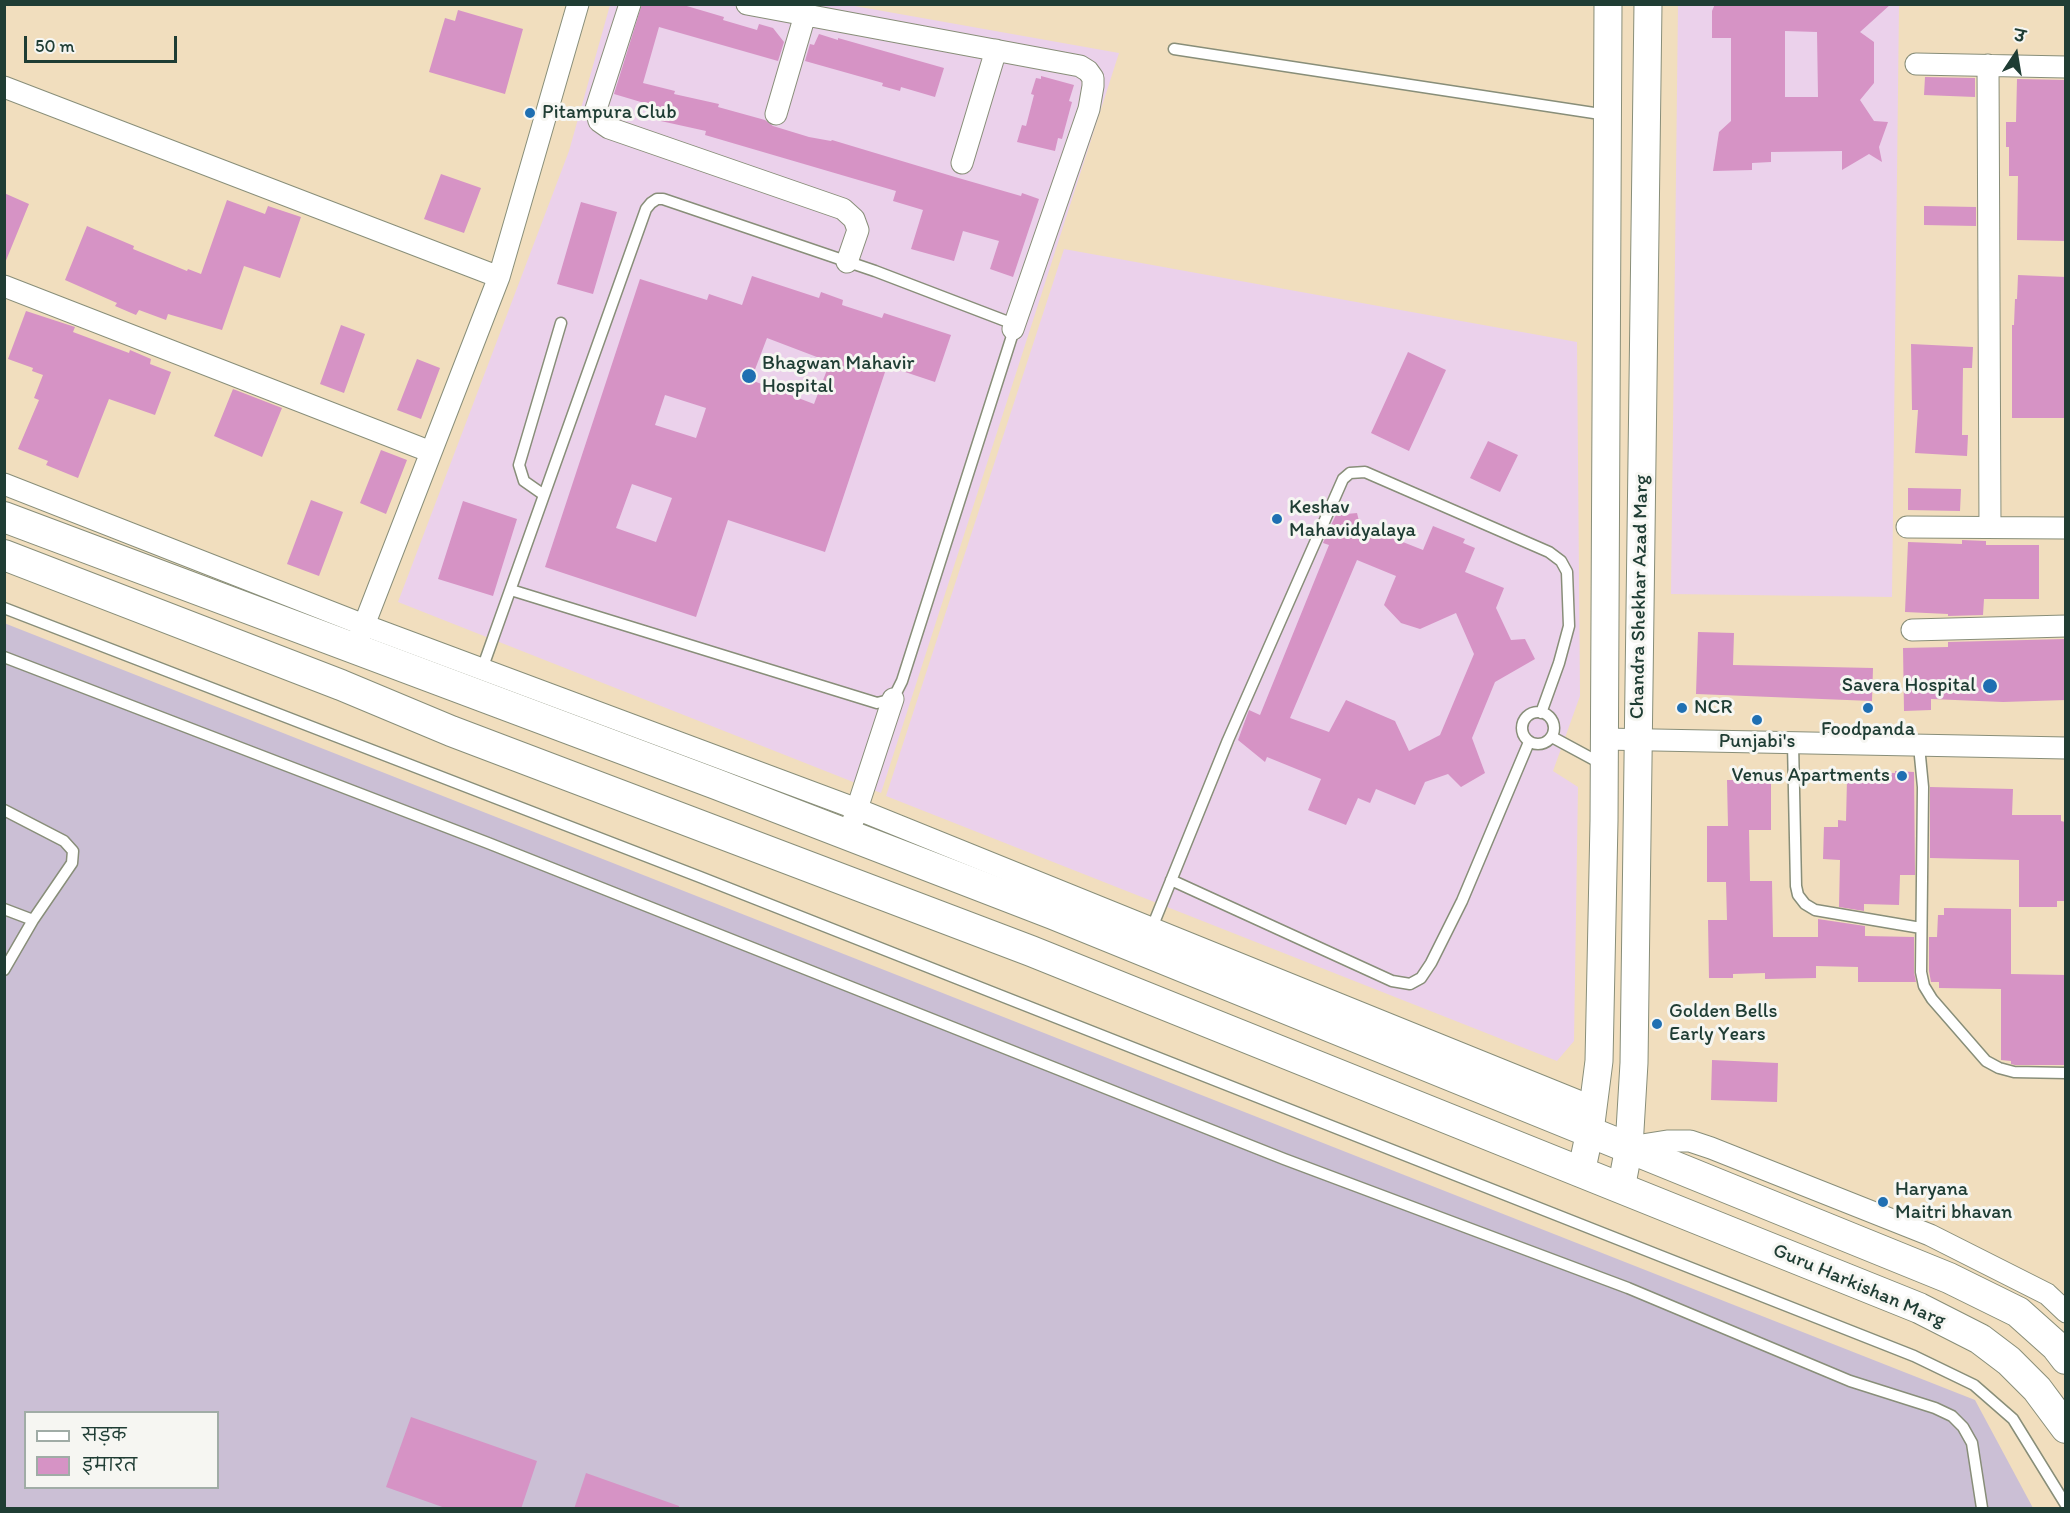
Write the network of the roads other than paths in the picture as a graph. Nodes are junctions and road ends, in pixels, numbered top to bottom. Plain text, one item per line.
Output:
1 (578, 4) edge
2 (630, 4) edge
3 (747, 4) edge
4 (1608, 4) edge
5 (1648, 4) edge
6 (805, 15) junction
7 (996, 50) junction
8 (1174, 50) dead end
9 (1916, 64) dead end
10 (1988, 65) junction
11 (2066, 67) edge
12 (4, 87) edge
13 (776, 114) dead end
14 (1607, 115) junction
15 (962, 163) dead end
16 (848, 262) junction
17 (499, 276) junction
18 (4, 286) edge
19 (561, 323) dead end
20 (1013, 329) junction
21 (431, 452) junction
22 (4, 484) edge
23 (544, 495) junction
24 (4, 517) edge
25 (1907, 527) dead end
26 (1990, 527) junction
27 (2066, 528) edge
28 (4, 555) edge
29 (511, 590) junction
30 (4, 608) edge
31 (2066, 626) edge
32 (1912, 630) dead end
33 (359, 637) junction
34 (4, 657) edge
35 (475, 681) junction
36 (893, 699) junction
37 (1541, 712) junction
38 (451, 731) junction
39 (1552, 737) junction
40 (1604, 739) junction
41 (1638, 740) junction
42 (1529, 742) junction
43 (1793, 743) junction
44 (1919, 746) junction
45 (2066, 748) edge
46 (1604, 766) junction
47 (4, 810) edge
48 (852, 822) junction
49 (1171, 880) junction
50 (4, 909) edge
51 (33, 920) junction
52 (1921, 928) junction
53 (1148, 940) junction
54 (4, 970) edge
55 (2066, 1072) edge
56 (1591, 1119) junction
57 (1629, 1147) junction
58 (1581, 1173) junction
59 (1621, 1189) junction
60 (2066, 1312) edge
61 (2066, 1359) edge
62 (2066, 1428) edge
63 (2066, 1505) edge
64 (1982, 1509) edge

1 - 17 street
2 - 16 street
3 - 6 street
4 - 14 street, Chandra Shekhar Azad Marg
5 - 41 street, Chandra Shekhar Azad Marg
6 - 7 street
6 - 13 street
7 - 15 street
7 - 20 street
8 - 14 lane
9 - 10 street
10 - 11 street
10 - 26 street
12 - 17 street
14 - 40 street, Chandra Shekhar Azad Marg
16 - 20 lane
16 - 23 lane
17 - 21 street
18 - 21 street
19 - 23 lane
20 - 36 lane
21 - 33 street
22 - 33 street
23 - 29 lane
24 - 33 main road, Guru Harkishan Marg
25 - 26 street
26 - 27 street
28 - 38 main road, Guru Harkishan Marg
29 - 35 lane
29 - 36 lane
30 - 63 lane
31 - 32 street
33 - 35 main road, Guru Harkishan Marg
34 - 64 lane
35 - 38 main road
35 - 48 main road, Guru Harkishan Marg
36 - 48 street
37 - 39 lane
37 - 42 lane
37 - 49 lane
38 - 58 main road, Guru Harkishan Marg
39 - 42 lane
39 - 46 lane
40 - 41 street
40 - 46 street, Chandra Shekhar Azad Marg
41 - 43 street
41 - 57 street, Chandra Shekhar Azad Marg
42 - 49 lane
43 - 44 street
43 - 52 lane
44 - 45 street
44 - 52 lane
46 - 56 street, Chandra Shekhar Azad Marg
47 - 51 lane
48 - 53 main road, Guru Harkishan Marg
49 - 53 lane
50 - 51 lane
51 - 54 lane
52 - 55 lane
53 - 56 main road, Guru Harkishan Marg
56 - 57 main road, Guru Harkishan Marg
56 - 58 street, Chandra Shekhar Azad Marg
57 - 59 street, Chandra Shekhar Azad Marg
57 - 60 street
57 - 61 main road, Guru Harkishan Marg
58 - 59 main road, Guru Harkishan Marg
59 - 62 main road, Guru Harkishan Marg

